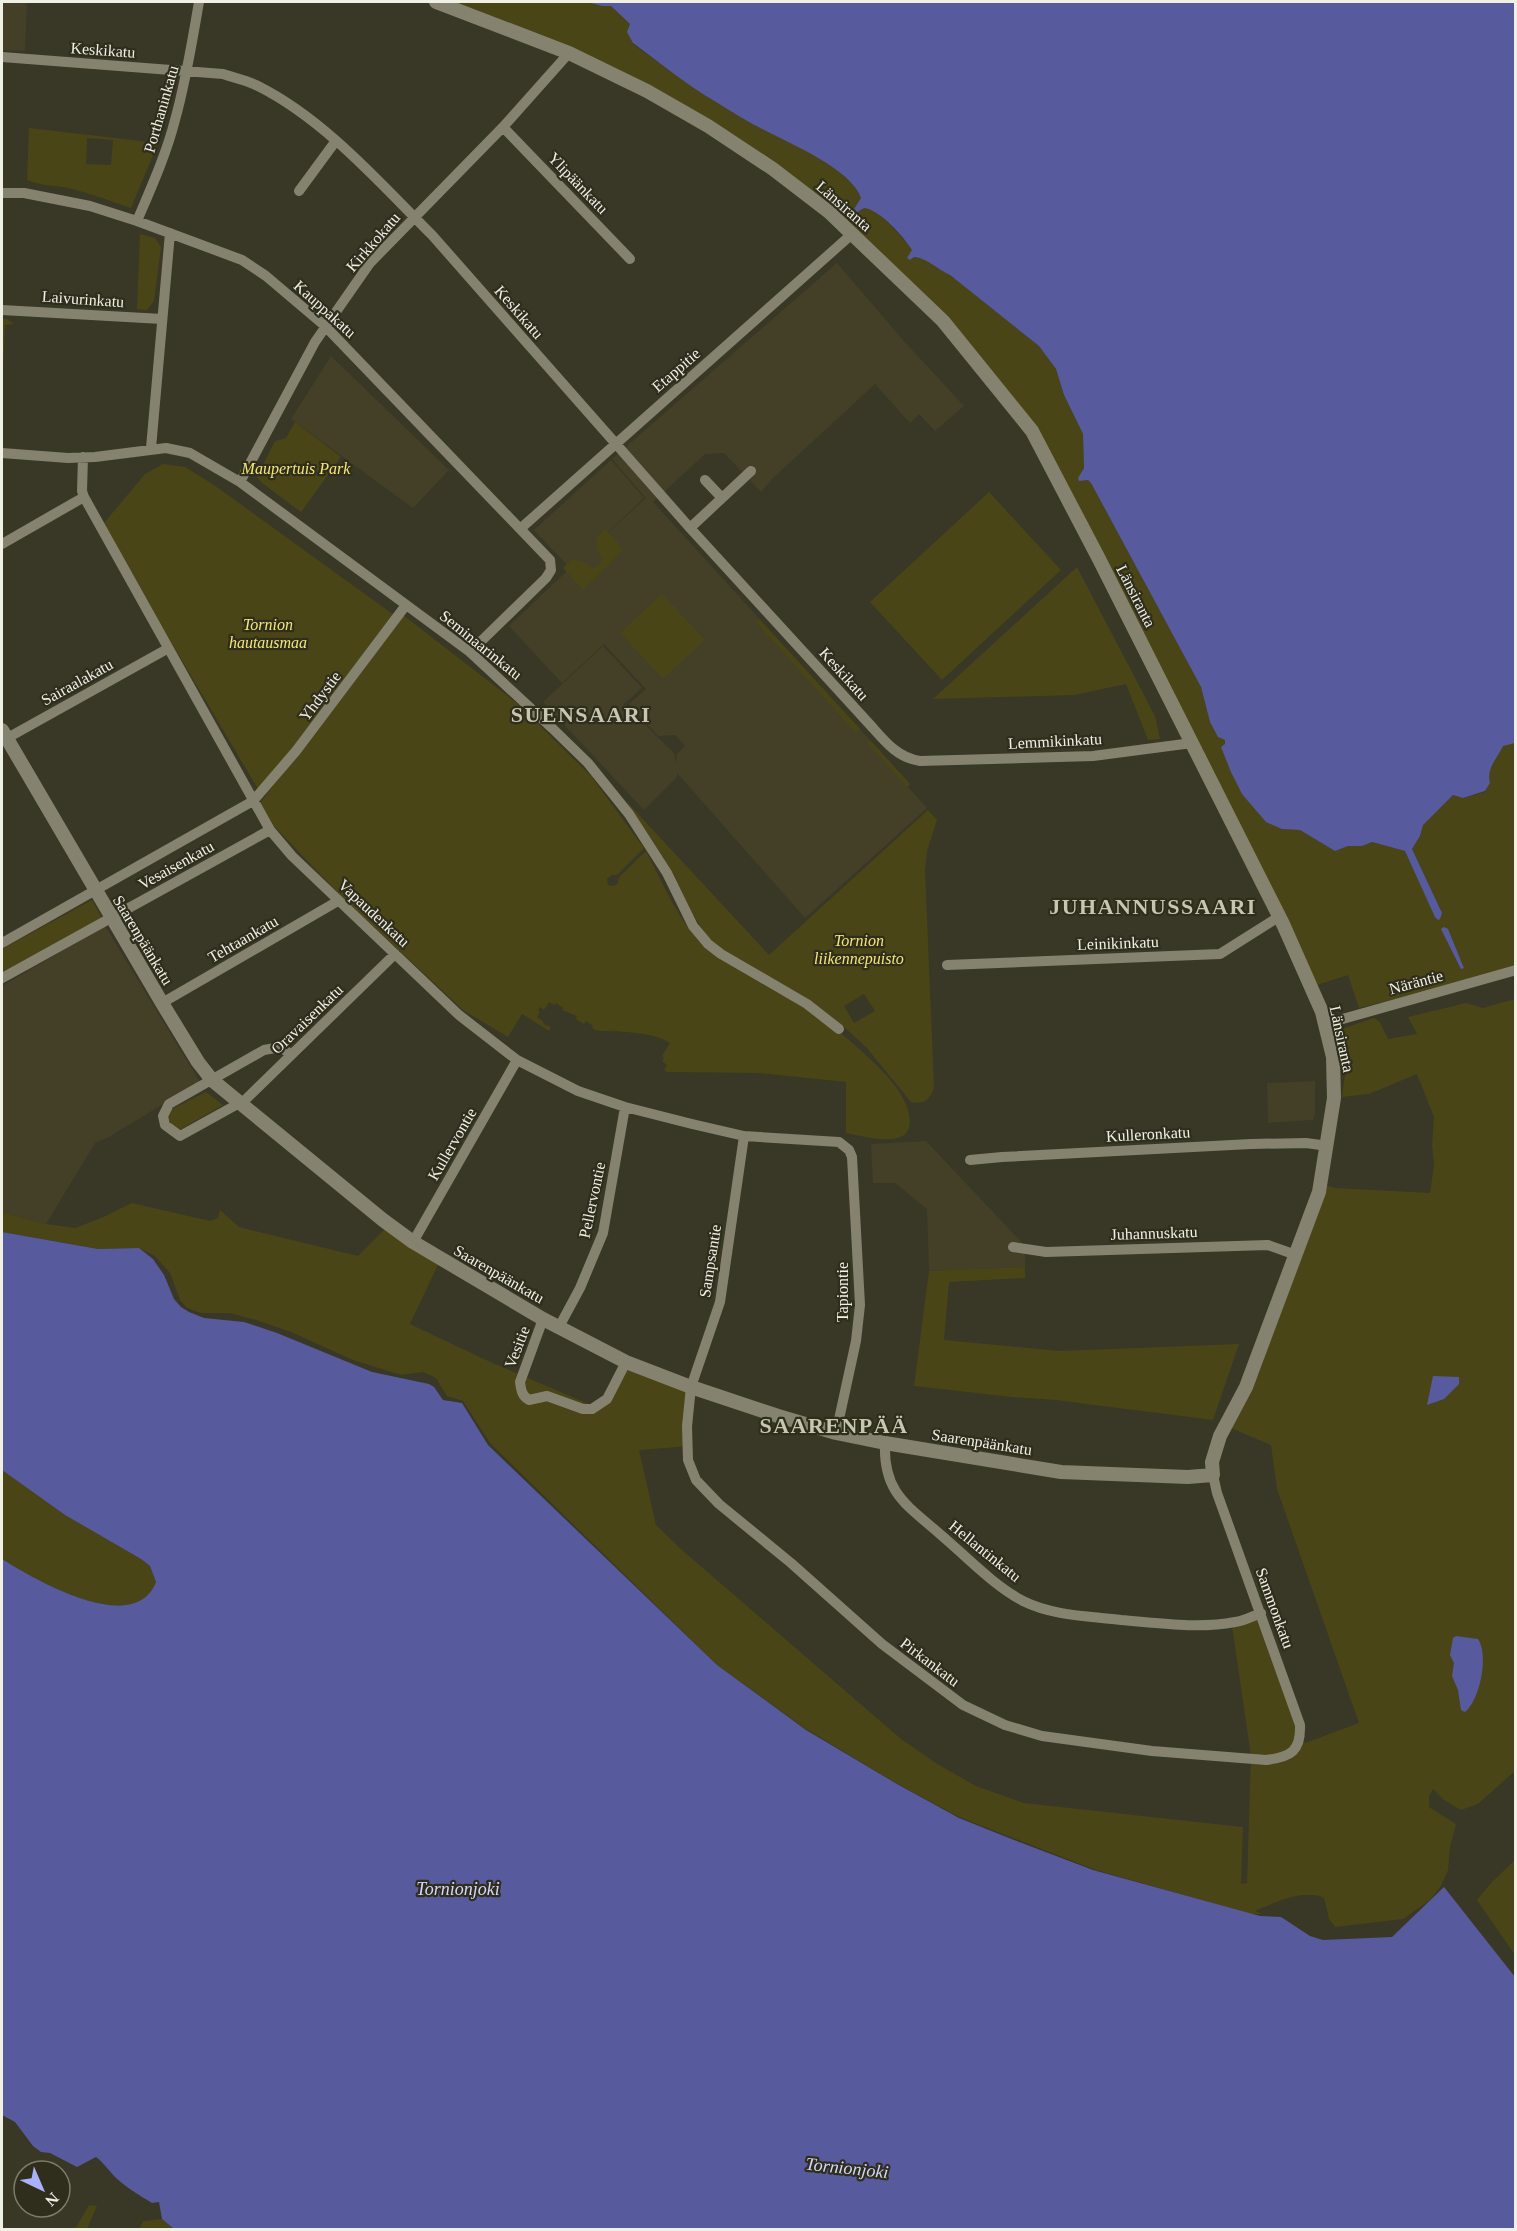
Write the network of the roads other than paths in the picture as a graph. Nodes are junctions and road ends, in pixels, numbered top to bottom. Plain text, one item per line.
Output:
1 (199, 2) edge
2 (436, 2) edge
3 (569, 53) junction
4 (2, 57) edge
5 (188, 71) junction
6 (503, 127) junction
7 (335, 142) junction
8 (299, 191) dead end
9 (2, 193) edge
10 (414, 218) junction
11 (137, 221) junction
12 (170, 233) junction
13 (852, 234) junction
14 (630, 259) dead end
15 (2, 310) edge
16 (162, 319) junction
17 (325, 326) junction
18 (615, 443) junction
19 (151, 448) junction
20 (2, 453) edge
21 (83, 457) junction
22 (752, 471) dead end
23 (705, 480) dead end
24 (240, 482) junction
25 (84, 497) junction
26 (722, 498) junction
27 (690, 528) junction
28 (520, 529) junction
29 (2, 543) edge
30 (406, 605) junction
31 (167, 649) junction
32 (470, 652) junction
33 (3, 737) edge
34 (1192, 743) junction
35 (920, 761) joint
36 (253, 801) junction
37 (270, 830) junction
38 (94, 889) junction
39 (338, 901) junction
40 (1280, 916) junction
41 (111, 917) junction
42 (2, 943) edge
43 (395, 954) junction
44 (947, 965) dead end
45 (1515, 970) edge
46 (2, 978) edge
47 (162, 1003) junction
48 (1325, 1024) junction
49 (839, 1029) dead end
50 (291, 1055) junction
51 (517, 1060) junction
52 (212, 1080) junction
53 (239, 1104) junction
54 (625, 1107) junction
55 (744, 1136) junction
56 (1328, 1146) junction
57 (849, 1150) joint
58 (970, 1160) dead end
59 (414, 1242) junction
60 (1013, 1247) dead end
61 (1296, 1255) junction
62 (543, 1319) junction
63 (559, 1327) junction
64 (626, 1362) junction
65 (691, 1387) junction
66 (836, 1433) junction
67 (885, 1443) junction
68 (1213, 1475) junction
69 (1261, 1613) junction
70 (1293, 1751) joint

1 - 5 street, Porthaninkatu
2 - 3 street, Länsiranta
3 - 6 street, Kirkkokatu
3 - 13 street, Länsiranta
4 - 5 street, Keskikatu
5 - 7 street, Keskikatu
5 - 11 street, Porthaninkatu
6 - 10 street, Kirkkokatu
6 - 14 street, Ylipäänkatu
7 - 8 street
7 - 10 street, Keskikatu
9 - 11 street, Kauppakatu
10 - 17 street, Kirkkokatu
10 - 18 street, Keskikatu
11 - 12 street, Kauppakatu
12 - 16 street
12 - 17 street, Kauppakatu
13 - 18 street, Etappitie
13 - 34 street, Länsiranta
15 - 16 street, Laivurinkatu
16 - 19 street
17 - 24 street, Kirkkokatu
17 - 28 street, Kauppakatu
18 - 27 street, Keskikatu
18 - 28 street, Etappitie
19 - 21 street, Seminaarinkatu
19 - 24 street, Seminaarinkatu
20 - 21 street, Seminaarinkatu
21 - 25 street, Vapaudenkatu
22 - 26 street
23 - 26 street
24 - 30 street, Seminaarinkatu
25 - 29 street
25 - 31 street, Vapaudenkatu
26 - 27 street
27 - 35 street, Keskikatu
28 - 32 street, Kauppakatu
30 - 32 street, Seminaarinkatu
30 - 36 street, Yhdystie
31 - 33 street, Sairaalakatu
31 - 36 street, Vapaudenkatu
32 - 49 street, Seminaarinkatu
33 - 38 street, Saarenpäänkatu
34 - 35 street, Lemmikinkatu
34 - 40 street, Länsiranta
36 - 37 street, Vapaudenkatu
36 - 38 street, Vesaisenkatu
37 - 39 street, Vapaudenkatu
37 - 41 street, Vesaisenkatu
38 - 41 street, Saarenpäänkatu
38 - 42 street, Vesaisenkatu
39 - 43 street, Vapaudenkatu
39 - 47 street, Tehtaankatu
40 - 44 street, Leinikinkatu
40 - 48 street, Länsiranta
41 - 46 street, Vesaisenkatu
41 - 47 street, Saarenpäänkatu
43 - 50 street, Oravaisenkatu
43 - 51 street, Vapaudenkatu
45 - 48 street, Näräntie
47 - 52 street, Saarenpäänkatu
48 - 56 street, Länsiranta
50 - 52 street
50 - 53 street, Oravaisenkatu
51 - 54 street, Vapaudenkatu
51 - 59 street, Kullervontie
52 - 53 street, Saarenpäänkatu
52 - 53 street, Oravaisenkatu
53 - 59 street, Saarenpäänkatu
54 - 55 street, Vapaudenkatu
54 - 63 street, Pellervontie
55 - 57 street, Vapaudenkatu
55 - 65 street, Sampsantie
56 - 58 street, Kulleronkatu
56 - 61 street, Länsiranta
57 - 66 street, Tapiontie
59 - 62 street, Saarenpäänkatu
60 - 61 street, Juhannuskatu
61 - 68 street, Länsiranta
62 - 63 street, Saarenpäänkatu
62 - 64 street, Vesitie
63 - 64 street, Saarenpäänkatu
64 - 65 street, Saarenpäänkatu
65 - 66 street, Saarenpäänkatu
65 - 70 street, Pirkankatu
66 - 67 street, Saarenpäänkatu
67 - 68 street, Saarenpäänkatu
67 - 69 street, Hellantinkatu
68 - 69 street, Sammonkatu
69 - 70 street, Sammonkatu

